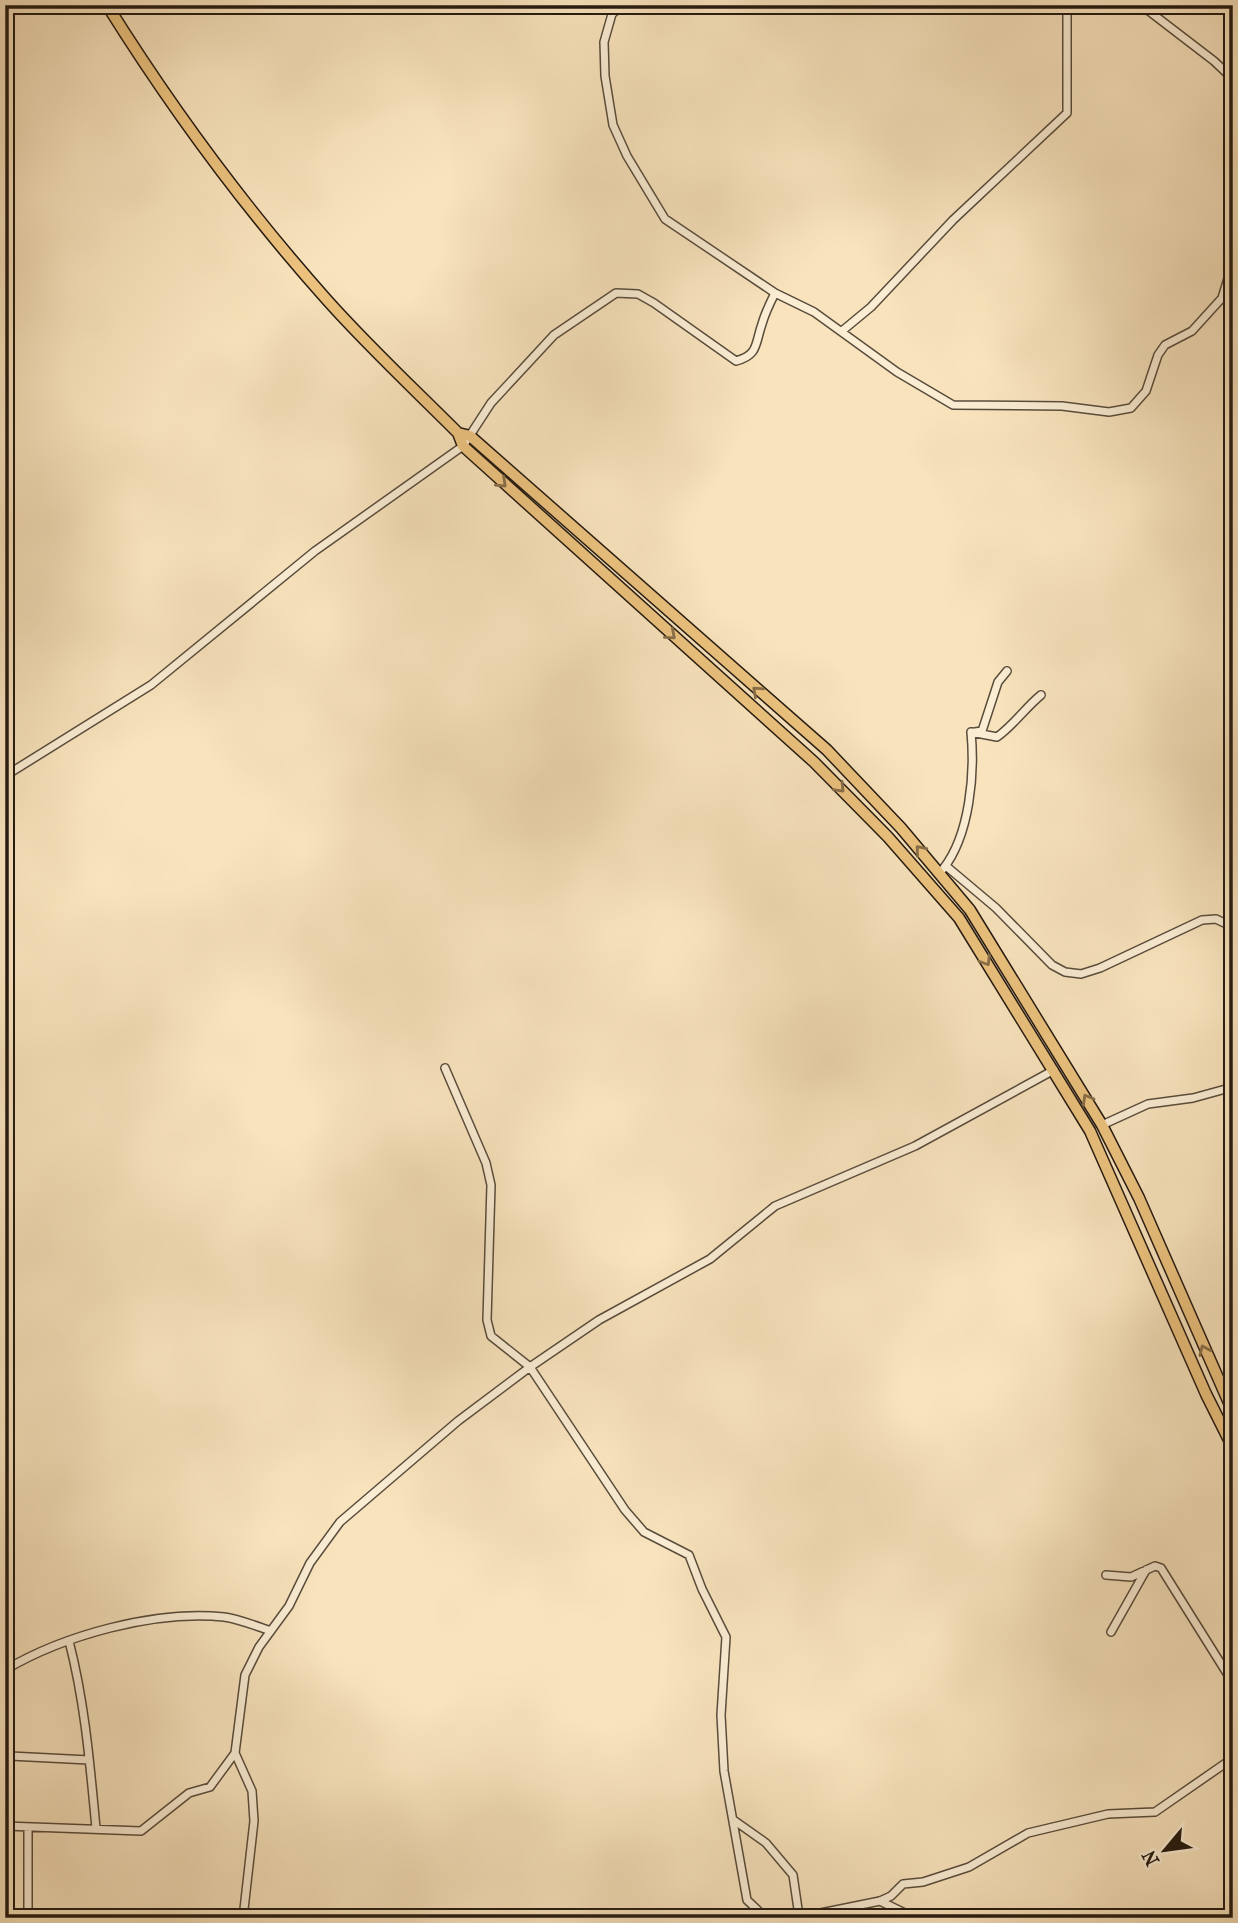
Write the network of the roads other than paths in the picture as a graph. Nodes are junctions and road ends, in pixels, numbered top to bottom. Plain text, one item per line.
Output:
1 (107, 5) edge
2 (623, 5) edge
3 (1067, 5) edge
4 (1141, 5) edge
5 (1233, 79) edge
6 (1233, 262) edge
7 (775, 293) junction
8 (842, 331) junction
9 (458, 433) junction
10 (470, 436) junction
11 (463, 446) junction
12 (1007, 671) dead end
13 (1041, 695) dead end
14 (971, 732) junction
15 (5, 776) edge
16 (943, 869) junction
17 (1233, 927) edge
18 (445, 1068) dead end
19 (1054, 1069) junction
20 (1233, 1087) edge
21 (1102, 1125) junction
22 (530, 1367) junction
23 (1233, 1412) edge
24 (1233, 1448) edge
25 (1147, 1570) junction
26 (1106, 1575) dead end
27 (271, 1631) junction
28 (1111, 1632) dead end
29 (69, 1641) junction
30 (5, 1671) edge
31 (1232, 1681) edge
32 (235, 1753) junction
33 (10, 1756) dead end
34 (1233, 1758) edge
35 (89, 1760) junction
36 (735, 1821) junction
37 (5, 1826) edge
38 (28, 1828) junction
39 (96, 1828) junction
40 (880, 1901) junction
41 (422, 1913) dead end
42 (798, 1917) edge
43 (28, 1918) edge
44 (243, 1918) edge
45 (396, 1918) edge
46 (766, 1918) edge
47 (915, 1918) edge

1 - 9 main road
2 - 7 street
3 - 8 street
4 - 5 street
6 - 8 street
7 - 8 street
7 - 10 street
9 - 10 main road
9 - 11 main road
10 - 11 street
16 -> 10 main road
11 - 15 street
11 -> 19 main road
12 - 14 street
13 - 14 street
14 - 16 street
16 - 17 street
21 -> 16 main road
18 - 22 street
19 - 22 street
19 - 24 main road
20 - 21 street
23 -> 21 main road
22 - 27 street
22 - 36 street
25 - 26 street
25 - 28 street
25 - 31 street
27 - 29 street
27 - 32 street
29 - 30 street
29 - 35 street
32 - 39 street
32 - 44 street
33 - 35 street
34 - 40 street
35 - 39 street
36 - 42 street
36 - 46 street
37 - 38 street
38 - 39 street
38 - 43 street
40 - 42 street
40 - 47 street
41 - 45 street

